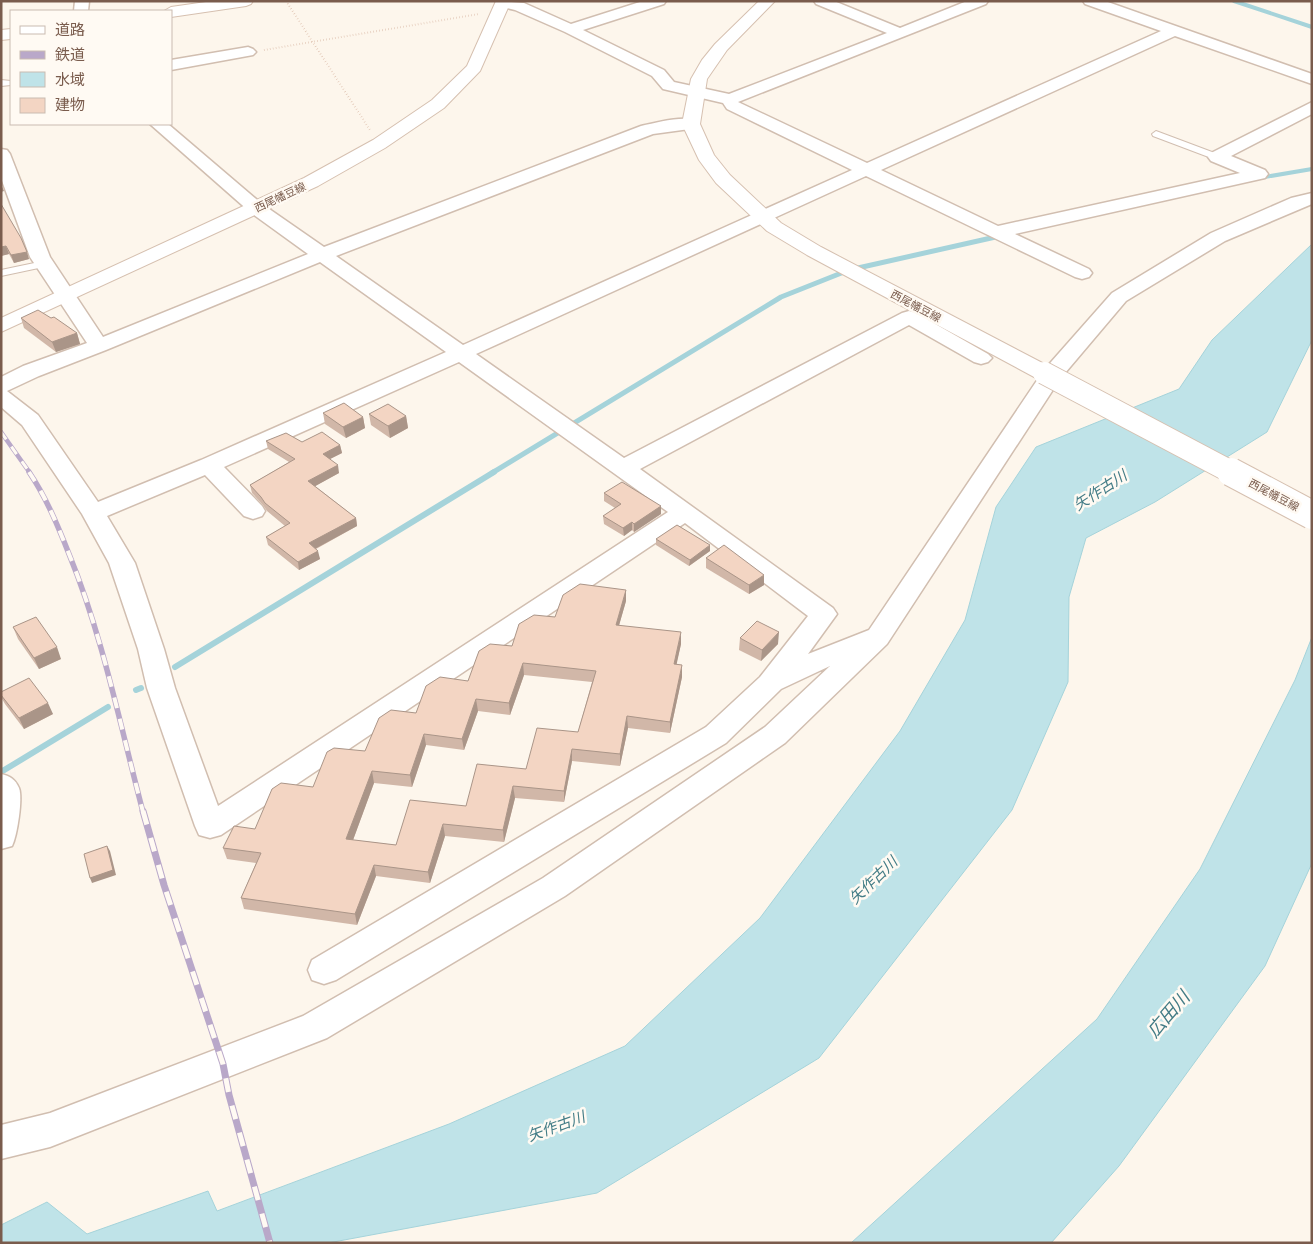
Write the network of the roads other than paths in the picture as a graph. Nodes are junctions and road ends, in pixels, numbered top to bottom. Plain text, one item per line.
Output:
1 (246, 1) edge
2 (659, 1) edge
3 (768, 1) edge
4 (821, 1) edge
5 (981, 1) edge
6 (1090, 1) edge
7 (502, 5) edge
8 (172, 12) edge
9 (570, 29) junction
10 (1173, 31) junction
11 (900, 33) junction
12 (248, 52) road end
13 (172, 65) edge
14 (1312, 79) edge
15 (697, 92) junction
16 (729, 100) junction
17 (1312, 107) edge
18 (691, 124) junction
19 (159, 125) edge
20 (1156, 134) dead end
21 (1, 154) edge
22 (1217, 158) junction
23 (866, 169) junction
24 (1312, 198) edge
25 (256, 208) junction
26 (762, 216) junction
27 (1004, 235) junction
28 (324, 254) junction
29 (44, 264) junction
30 (1, 273) edge
31 (1082, 273) dead end
32 (65, 297) junction
33 (1, 326) edge
34 (99, 346) junction
35 (462, 353) junction
36 (981, 358) dead end
37 (1, 386) edge
38 (1, 396) edge
39 (209, 466) junction
40 (623, 468) junction
41 (253, 511) dead end
42 (685, 512) junction
43 (93, 513) junction
44 (1312, 515) edge
45 (878, 637) junction
46 (770, 684) junction
47 (1, 785) edge
48 (1, 837) edge
49 (324, 970) dead end
50 (1, 1142) edge

1 - 8 main road
2 - 9 street
3 - 15 main road
4 - 11 street
5 - 11 street
6 - 10 street
7 - 9 street
7 - 25 main road, 西尾幡豆線
9 - 15 street
10 - 14 street
10 - 23 street
11 - 16 street
12 - 13 street
15 - 16 street
15 - 18 main road
16 - 23 street
17 - 22 street
18 - 26 main road, 西尾幡豆線
18 - 28 street
19 - 25 street
20 - 22 lane
21 - 29 street
22 - 27 street
23 - 26 street
23 - 27 street
24 - 45 street
25 - 28 street
25 - 32 main road, 西尾幡豆線
26 - 35 street
26 - 44 main road, 西尾幡豆線, bridge
27 - 31 street
28 - 34 street
28 - 35 street
29 - 30 lane
29 - 32 street
32 - 33 main road, 西尾幡豆線
32 - 34 street
34 - 37 street
35 - 39 street
35 - 40 street
36 - 40 street
38 - 43 street
39 - 41 street
39 - 43 street
40 - 42 street
42 - 43 street
42 - 46 street
45 - 46 street
45 - 50 street
46 - 49 street
47 - 48 street

